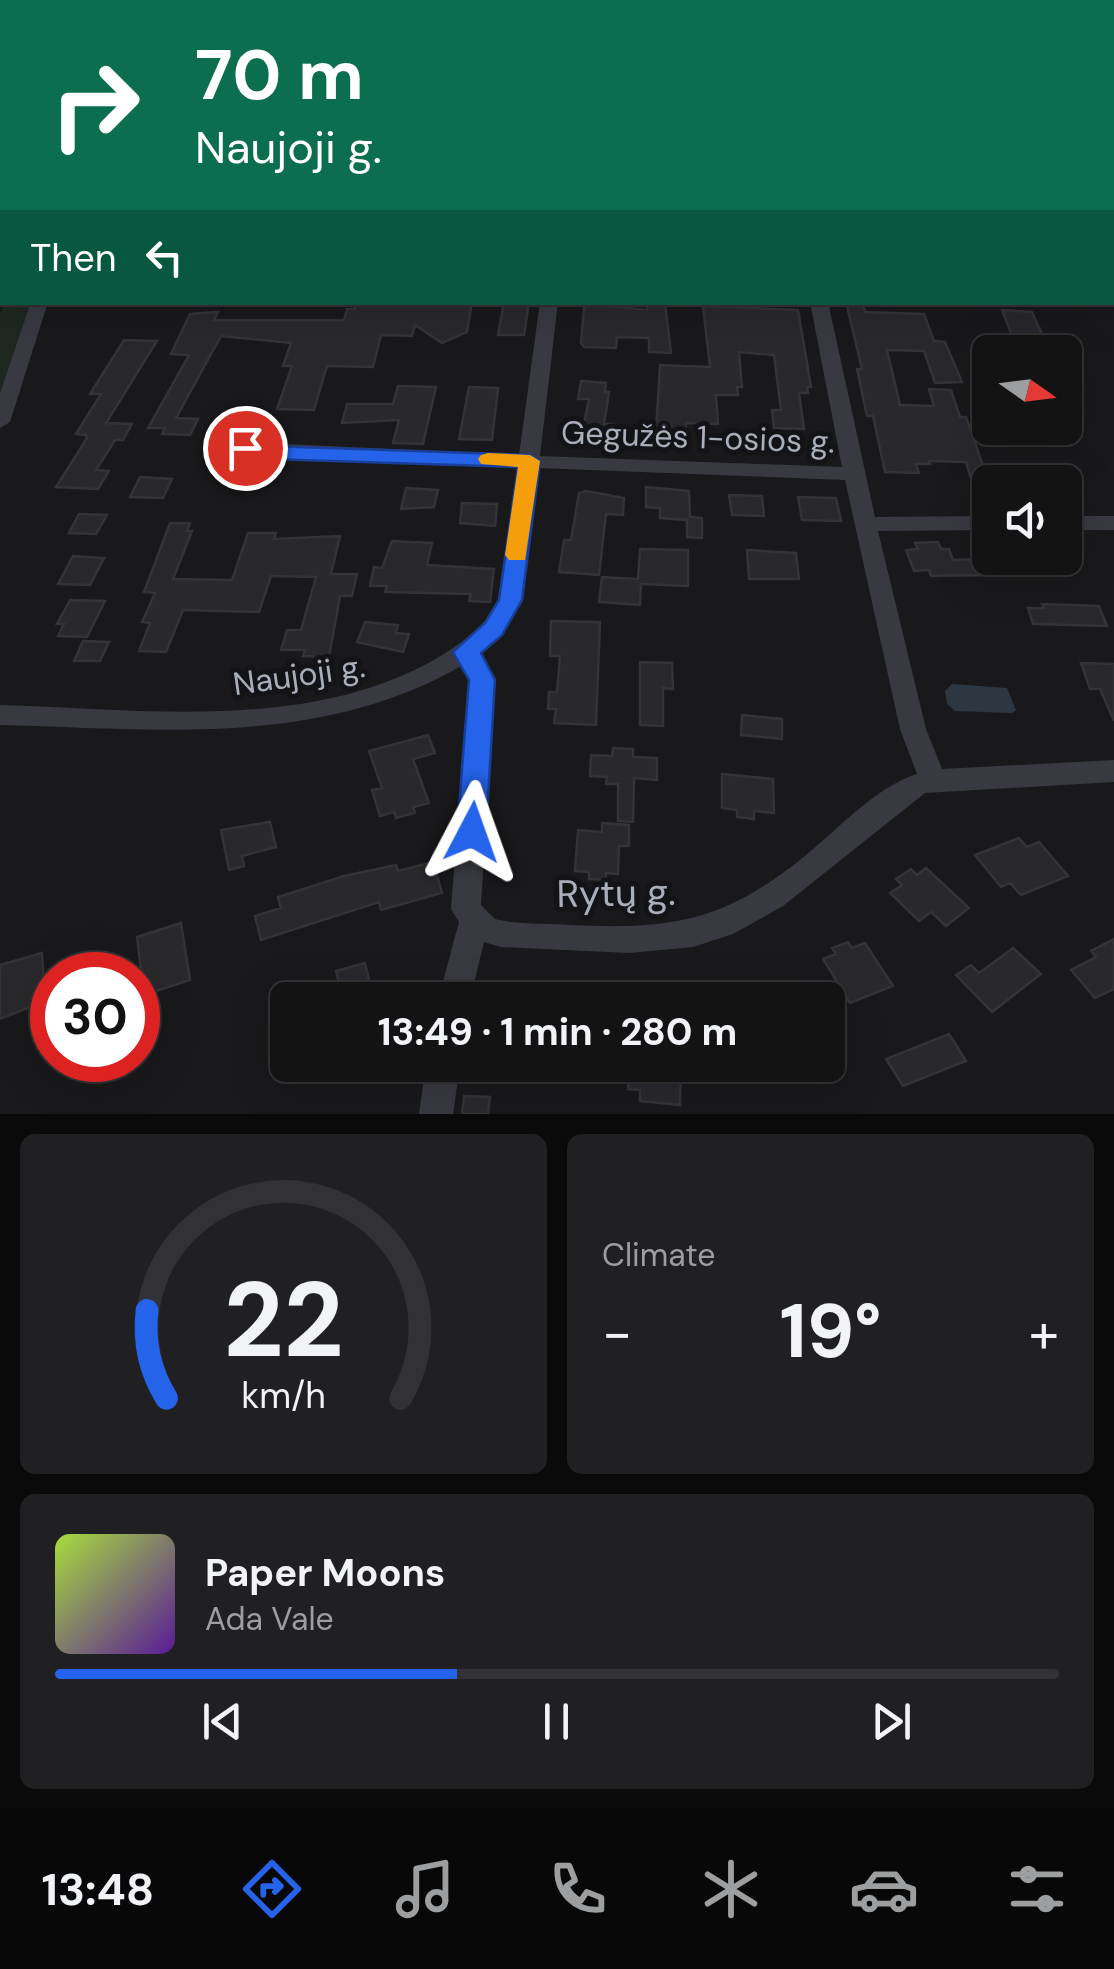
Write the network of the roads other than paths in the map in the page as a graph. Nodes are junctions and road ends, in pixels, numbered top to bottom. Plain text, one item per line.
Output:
1 (39, 305) edge
2 (548, 305) edge
3 (820, 305) edge
4 (0, 422) edge
5 (245, 448) dead end
6 (530, 461) junction
7 (854, 474) junction
8 (868, 524) junction
9 (972, 524) edge
10 (1082, 524) edge
11 (1114, 524) edge
12 (465, 652) junction
13 (0, 715) edge
14 (1114, 771) edge
15 (932, 780) junction
16 (474, 921) junction
17 (459, 982) edge
18 (440, 1082) edge
19 (436, 1114) edge

1 - 4 street
2 - 6 street, Naujoji g.
3 - 7 street, Gegužės 1-osios g.
5 - 6 street, Gegužės 1-osios g.
6 - 7 street, Gegužės 1-osios g.
6 - 12 street, Naujoji g.
7 - 8 street
8 - 9 street
8 - 15 street
10 - 11 street
12 - 13 street, Naujoji g.
12 - 16 street
14 - 15 street, Rytų g.
15 - 16 street, Rytų g.
16 - 17 street
18 - 19 street

